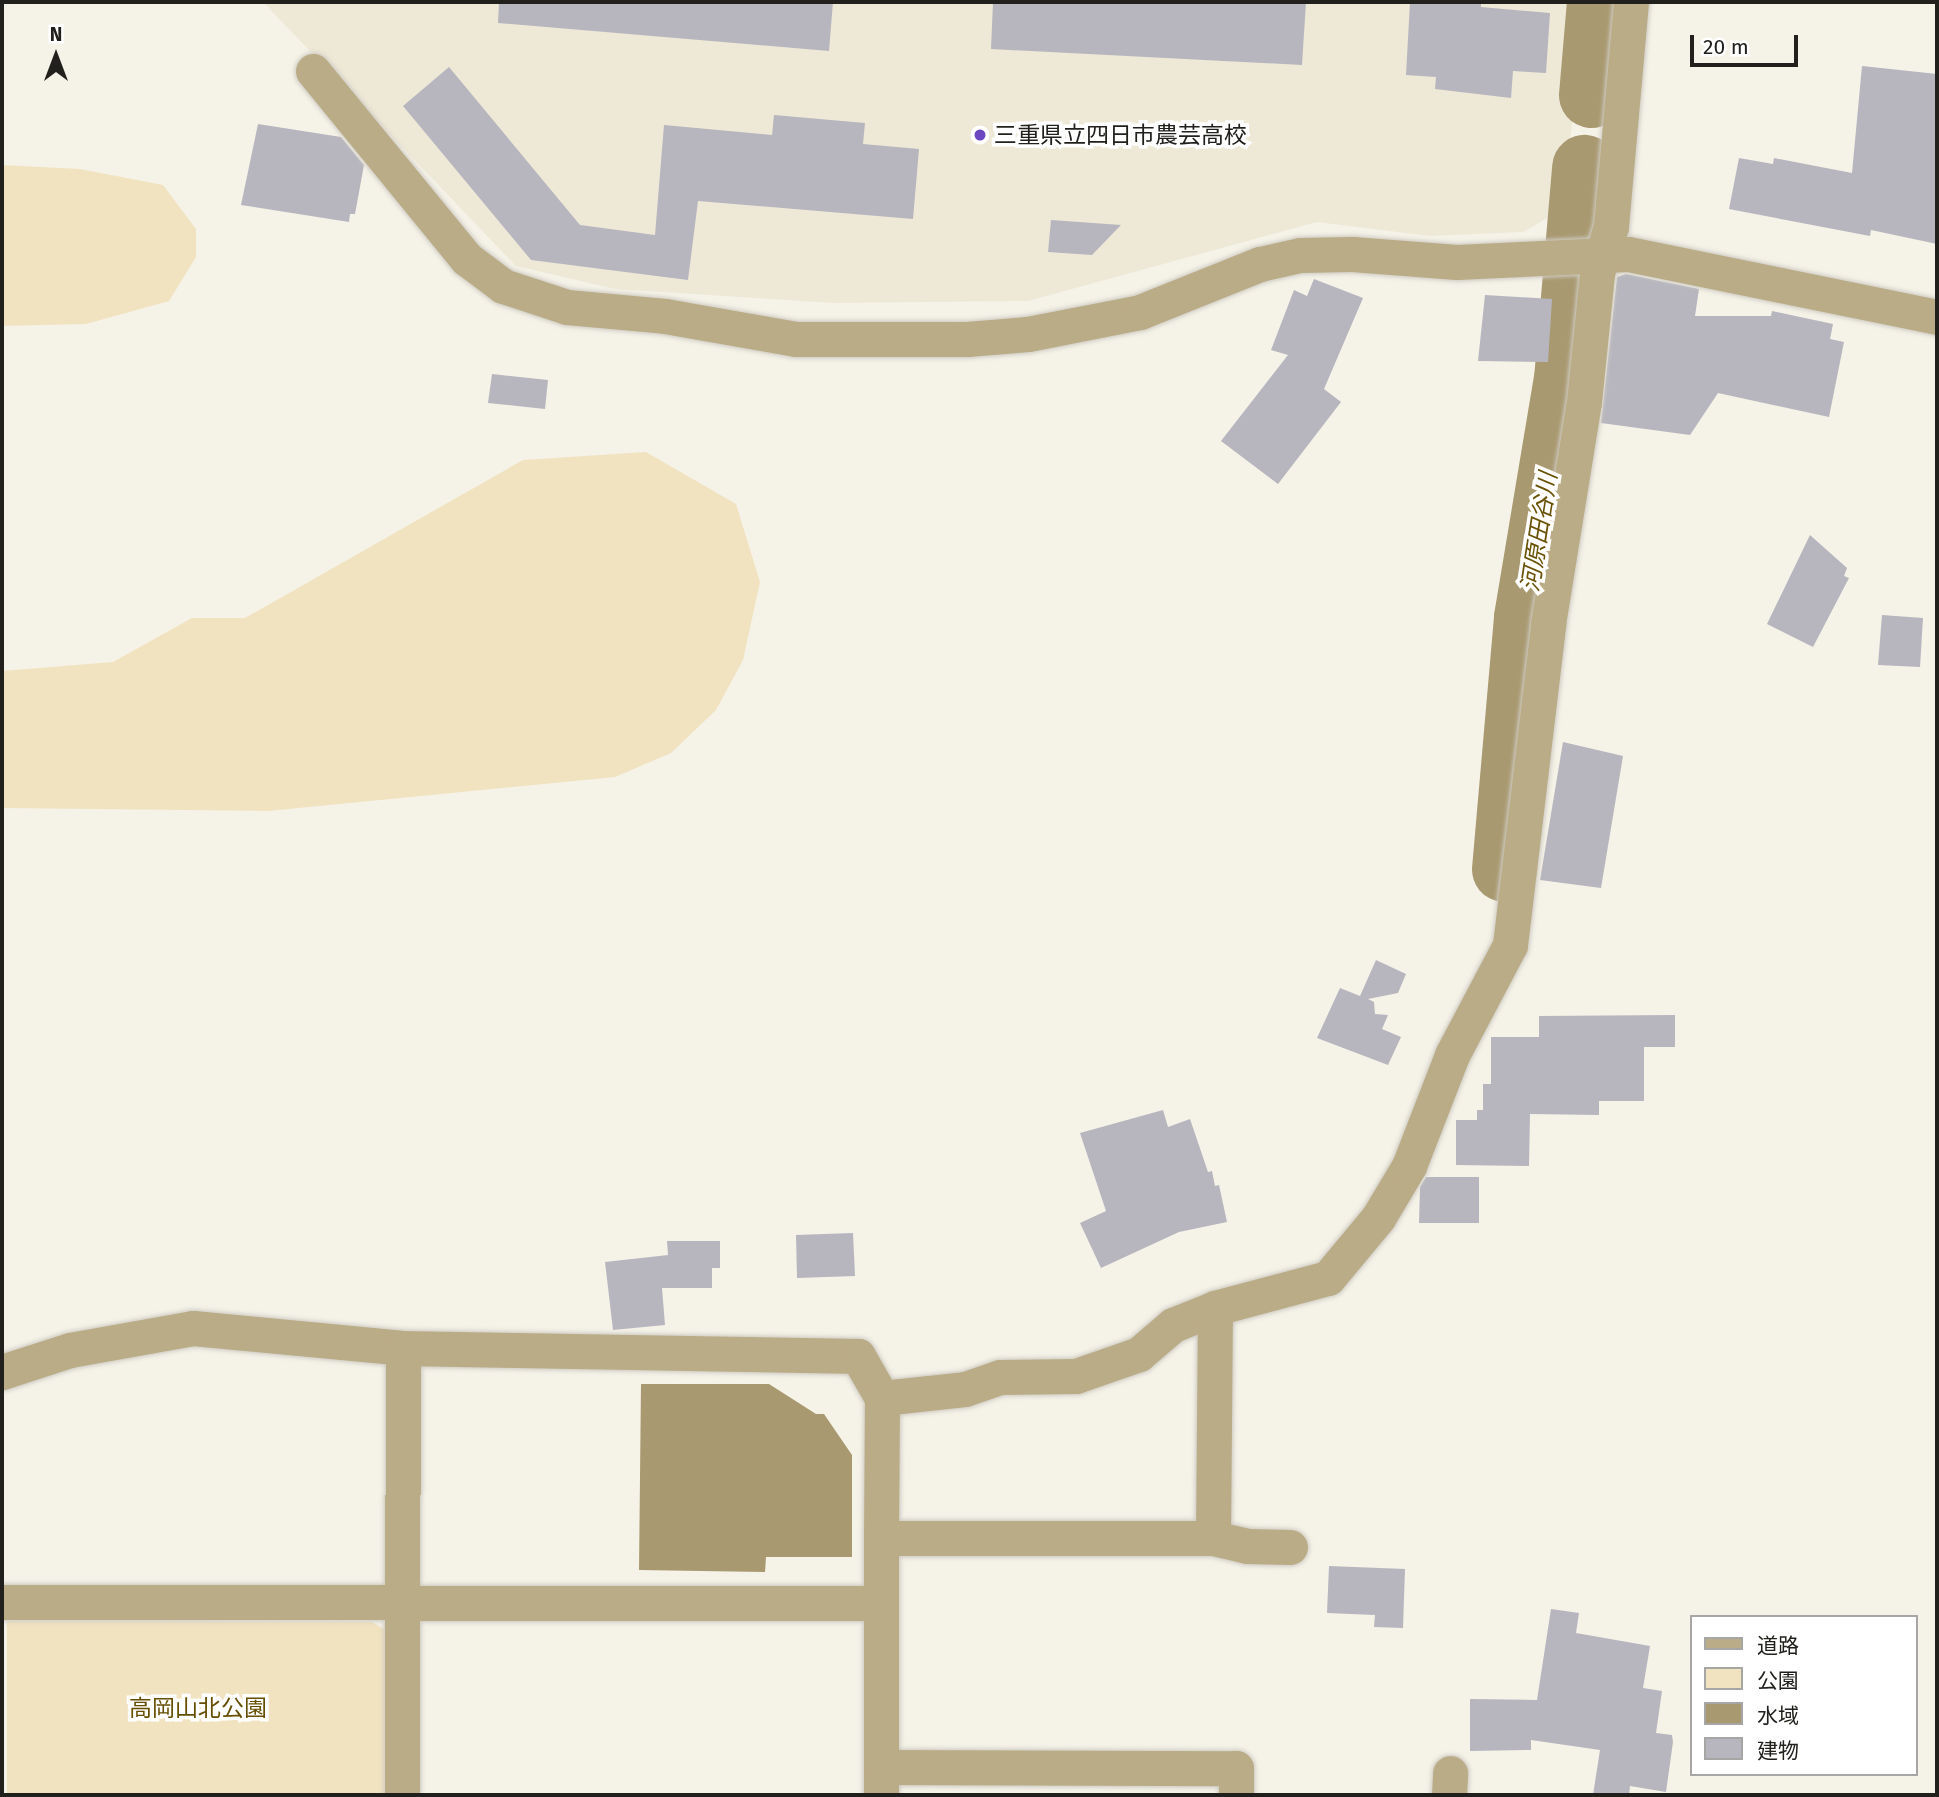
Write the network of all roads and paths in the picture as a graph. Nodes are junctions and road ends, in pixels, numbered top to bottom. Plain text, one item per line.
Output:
1 (1631, 2) edge
2 (313, 71) dead end
3 (1585, 255) junction
4 (1937, 317) edge
5 (1215, 1308) junction
6 (403, 1348) junction
7 (2, 1372) edge
8 (882, 1398) junction
9 (881, 1538) junction
10 (1213, 1538) junction
11 (1290, 1547) dead end
12 (2, 1602) edge
13 (403, 1603) junction
14 (881, 1603) junction
15 (881, 1781) edge
16 (402, 1795) edge
17 (1236, 1795) edge

1 - 3 street
2 - 3 street
3 - 4 street
3 - 5 street
5 - 8 street
5 - 10 street
6 - 7 street
6 - 8 street
6 - 13 street
8 - 9 street
9 - 10 street
9 - 14 street
10 - 11 street
12 - 13 street
13 - 14 street
13 - 16 street
14 - 15 street
15 - 17 street

